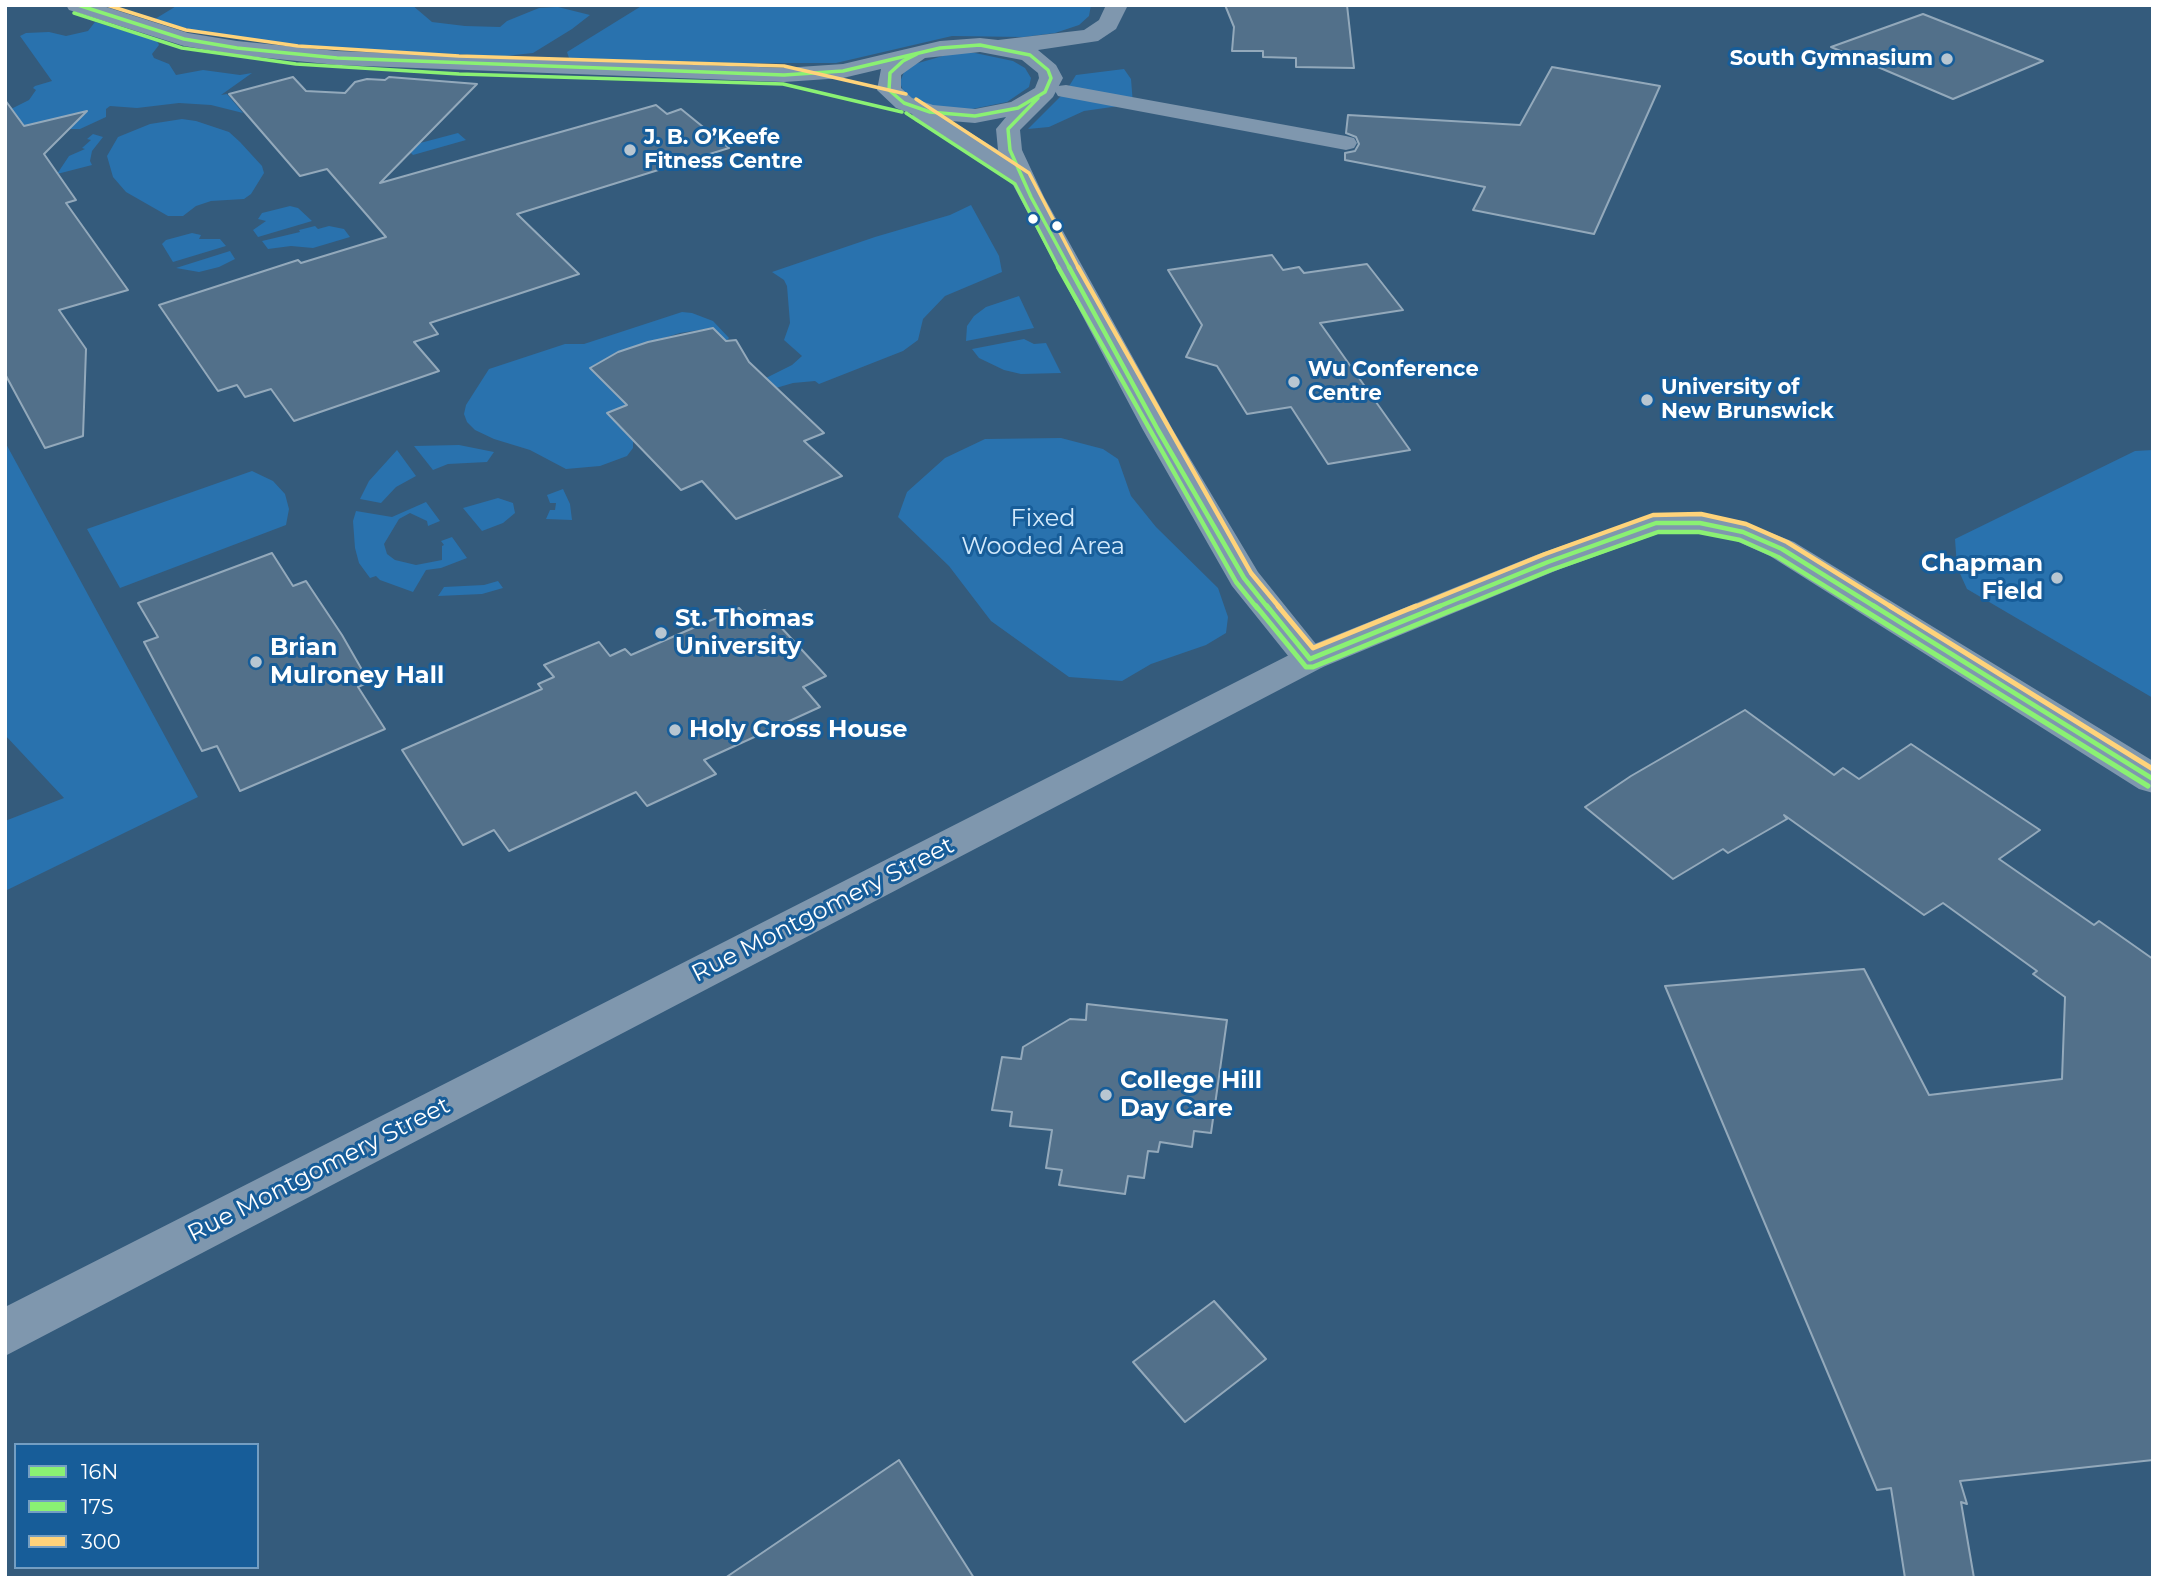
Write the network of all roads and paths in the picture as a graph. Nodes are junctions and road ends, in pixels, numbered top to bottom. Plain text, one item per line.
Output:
1 (77, 5) edge
2 (1117, 5) edge
3 (1090, 36) junction
4 (980, 45) junction
5 (917, 54) junction
6 (783, 75) junction
7 (1051, 92) junction
8 (907, 105) junction
9 (1346, 143) dead end
10 (1022, 178) junction
11 (1310, 659) junction
12 (2153, 779) edge
13 (5, 1333) edge

1 - 6 street
2 - 3 street
3 - 4 street
3 - 7 street
4 - 5 street
4 - 7 street
5 - 6 street
5 - 8 street
6 - 8 street
7 - 8 street
7 - 9 street
7 - 10 street
8 - 10 street
10 - 11 street
11 - 12 street, Rue Montgomery Street
11 - 13 street, Rue Montgomery Street

